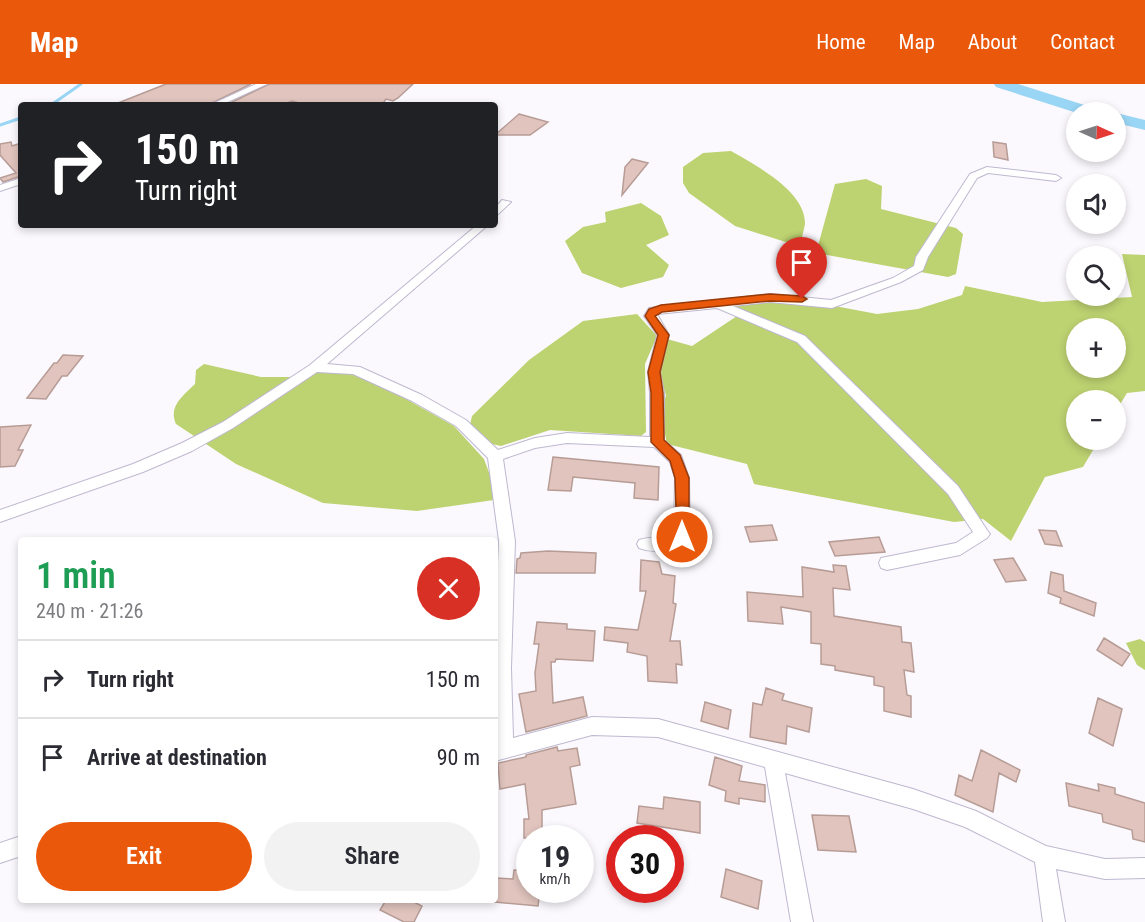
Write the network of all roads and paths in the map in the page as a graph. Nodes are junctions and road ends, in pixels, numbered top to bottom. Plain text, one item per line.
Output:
1 (262, 84) edge
2 (221, 102) edge
3 (1056, 178) dead end
4 (18, 182) edge
5 (2, 188) edge
6 (506, 202) dead end
7 (498, 211) edge
8 (479, 228) edge
9 (716, 303) junction
10 (315, 368) junction
11 (657, 442) junction
12 (495, 456) junction
13 (0, 516) edge
14 (645, 544) dead end
15 (887, 563) dead end
16 (499, 751) edge
17 (773, 759) junction
18 (18, 847) edge
19 (0, 853) edge
20 (1044, 856) junction
21 (1145, 868) edge
22 (802, 922) edge
23 (1053, 922) edge

1 - 2 street
3 - 9 street
4 - 5 street
6 - 7 street
8 - 10 street
9 - 11 street
9 - 15 street
10 - 12 street
10 - 13 street
11 - 12 street
11 - 14 street
12 - 16 street
16 - 17 street
17 - 20 street
17 - 22 street
18 - 19 street
20 - 21 street
20 - 23 street

